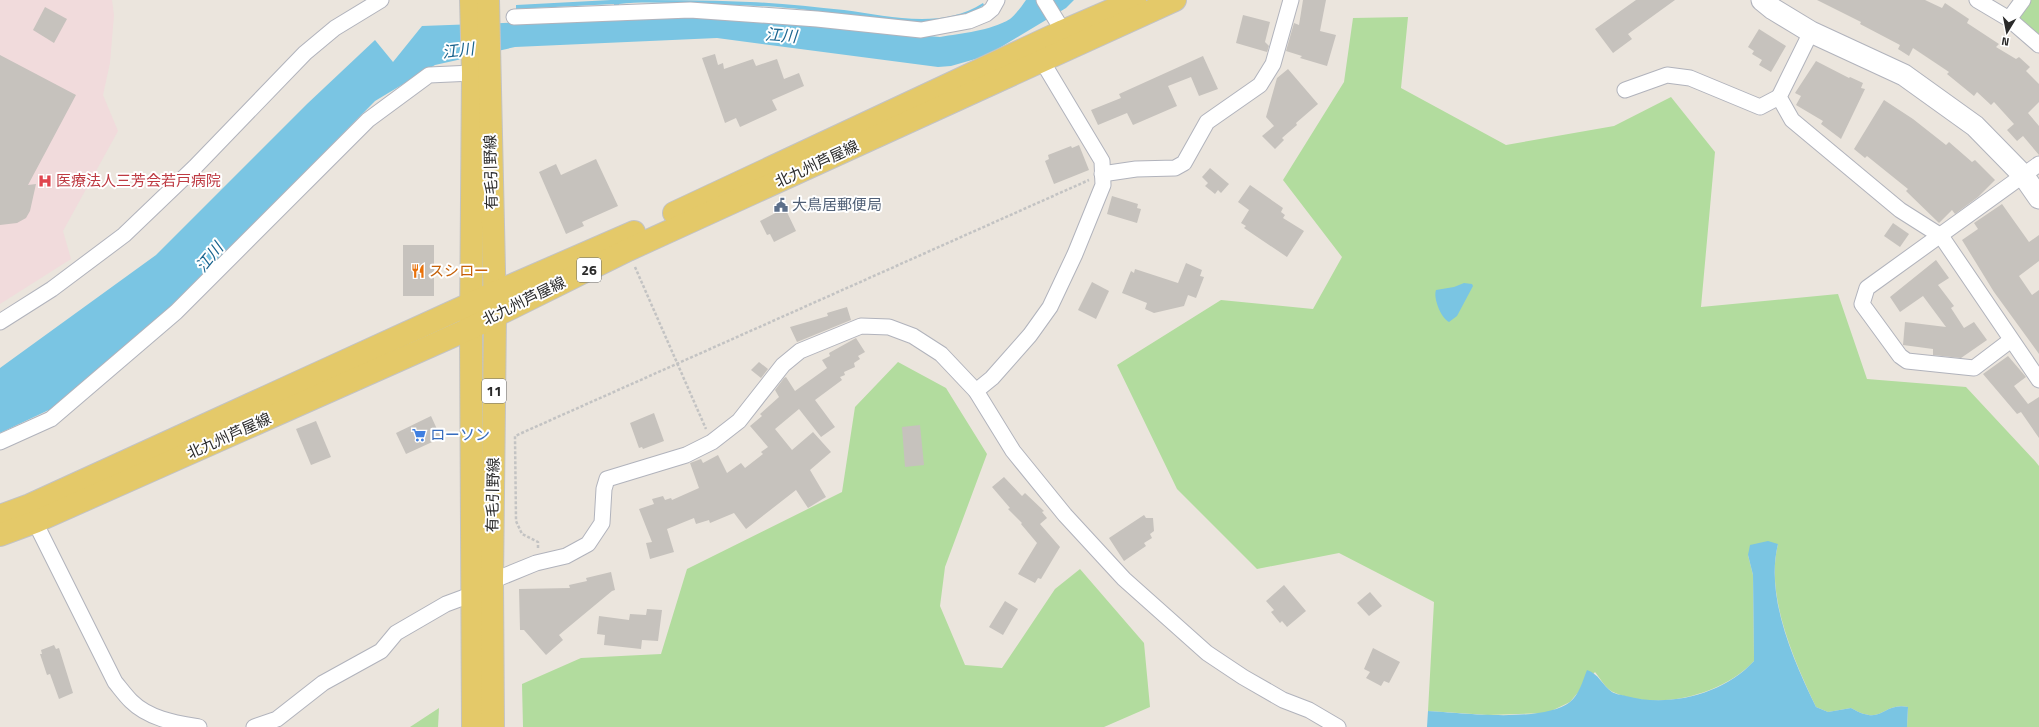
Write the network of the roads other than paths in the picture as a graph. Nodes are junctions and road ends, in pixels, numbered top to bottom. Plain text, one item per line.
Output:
1 (380, 0) edge
2 (471, 0) edge
3 (488, 0) edge
4 (997, 0) edge
5 (1044, 0) edge
6 (1175, 0) edge
7 (1291, 0) edge
8 (1762, 0) edge
9 (1977, 0) edge
10 (2023, 0) edge
11 (356, 7) edge
12 (1126, 7) edge
13 (514, 16) dead end
14 (2009, 19) junction
15 (1058, 23) junction
16 (1811, 32) junction
17 (2039, 45) edge
18 (1042, 61) junction
19 (478, 63) junction
20 (1625, 90) dead end
21 (1779, 97) junction
22 (2031, 170) edge
23 (1102, 174) junction
24 (2039, 198) edge
25 (1941, 236) junction
26 (494, 293) junction
27 (472, 303) junction
28 (495, 315) junction
29 (0, 322) edge
30 (470, 328) junction
31 (2011, 340) junction
32 (2039, 380) edge
33 (976, 391) junction
34 (0, 442) edge
35 (0, 516) edge
36 (35, 522) junction
37 (0, 535) edge
38 (492, 581) junction
39 (473, 594) junction
40 (199, 727) edge
41 (254, 727) edge
42 (473, 727) edge
43 (493, 727) edge
44 (1338, 727) edge

1 - 11 street
2 - 19 main road, 有毛引野線 / 11
3 - 19 main road, 有毛引野線 / 11
4 - 13 street
5 - 15 street
6 - 12 main road, 北九州芦屋線 / 26
7 - 23 street
8 - 16 street
9 - 14 street
10 - 14 street
11 - 29 street
12 - 15 main road, 北九州芦屋線 / 26
12 - 18 main road, 北九州芦屋線 / 26
14 - 17 street
15 - 26 main road, 北九州芦屋線 / 26
16 - 21 street
16 - 22 street
18 - 23 street
18 - 28 main road, 北九州芦屋線 / 26
19 - 26 main road, 有毛引野線 / 11
19 - 27 main road, 有毛引野線 / 11
19 - 34 street
20 - 21 street
21 - 25 street
22 - 24 street
22 - 25 street
23 - 33 street
25 - 31 street
25 - 31 street
26 - 27 main road, 北九州芦屋線 / 26
26 - 28 main road, 有毛引野線 / 11
27 - 30 main road, 有毛引野線 / 11
27 - 35 main road, 北九州芦屋線 / 26
28 - 30 main road, 北九州芦屋線 / 26
28 - 38 main road, 有毛引野線 / 11
30 - 36 main road, 北九州芦屋線 / 26
30 - 39 main road, 有毛引野線 / 11
31 - 32 street
33 - 38 street
33 - 44 street
36 - 37 main road, 北九州芦屋線 / 26
36 - 40 street
38 - 39 street
38 - 43 main road, 有毛引野線 / 11
39 - 41 street
39 - 42 main road, 有毛引野線 / 11

